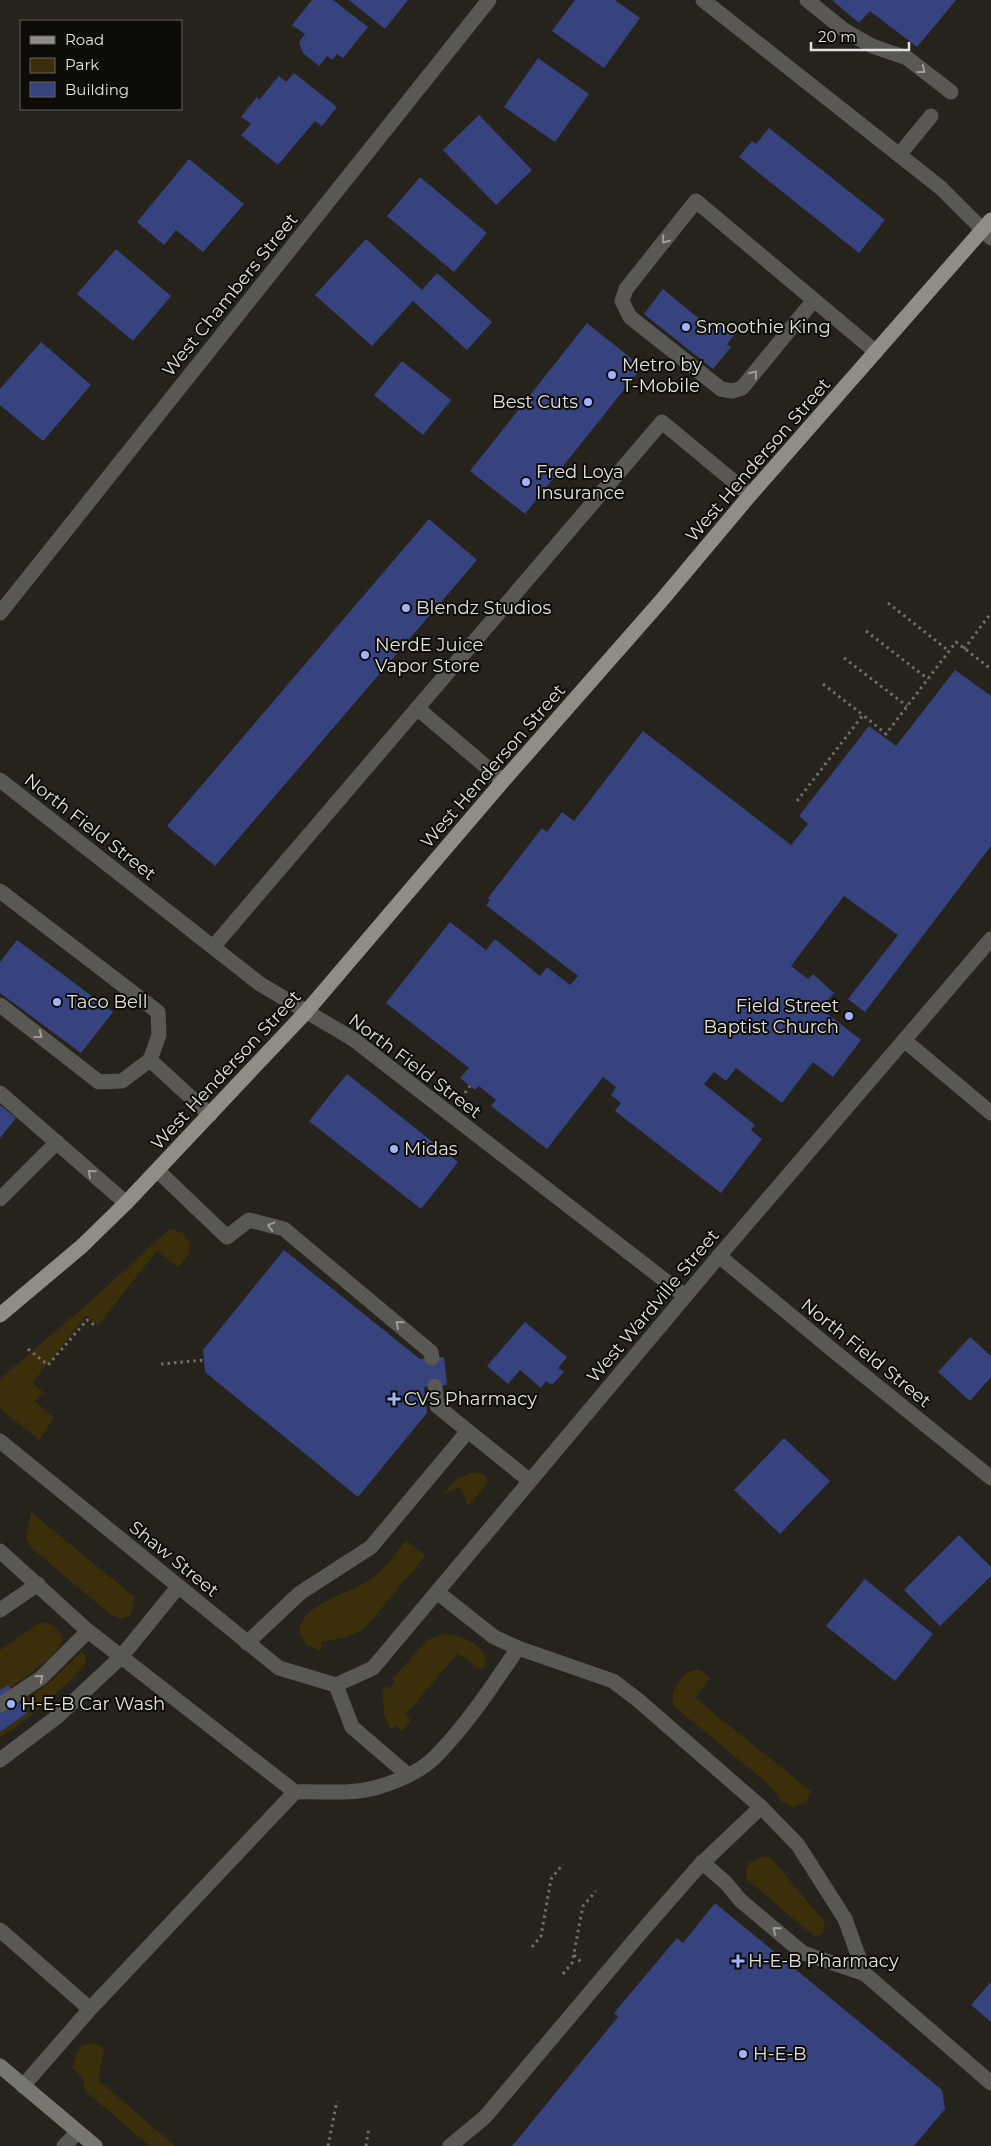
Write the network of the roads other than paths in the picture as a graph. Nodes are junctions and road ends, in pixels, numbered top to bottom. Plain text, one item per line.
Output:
1 (489, 0) edge
2 (703, 0) edge
3 (807, 0) edge
4 (951, 92) dead end
5 (931, 116) dead end
6 (900, 155) junction
7 (988, 229) edge
8 (814, 300) junction
9 (876, 352) junction
10 (750, 495) junction
11 (0, 613) edge
12 (417, 708) junction
13 (0, 780) edge
14 (504, 781) junction
15 (0, 891) edge
16 (991, 939) edge
17 (213, 947) junction
18 (0, 1005) edge
19 (306, 1012) junction
20 (904, 1040) junction
21 (150, 1060) junction
22 (0, 1093) edge
23 (991, 1113) edge
24 (210, 1115) junction
25 (56, 1142) junction
26 (158, 1171) junction
27 (0, 1199) edge
28 (126, 1203) junction
29 (719, 1256) junction
30 (685, 1296) junction
31 (0, 1315) edge
32 (432, 1358) dead end
33 (435, 1386) dead end
34 (468, 1431) junction
35 (0, 1441) edge
36 (991, 1478) edge
37 (530, 1481) junction
38 (0, 1551) edge
39 (38, 1584) junction
40 (178, 1587) junction
41 (437, 1592) junction
42 (0, 1610) edge
43 (88, 1631) junction
44 (247, 1643) junction
45 (518, 1648) junction
46 (122, 1657) junction
47 (336, 1685) junction
48 (0, 1705) edge
49 (0, 1760) edge
50 (408, 1775) junction
51 (295, 1792) junction
52 (761, 1807) junction
53 (702, 1862) junction
54 (0, 1930) edge
55 (865, 1974) junction
56 (90, 2009) junction
57 (0, 2066) edge
58 (991, 2083) edge
59 (23, 2086) junction
60 (78, 2132) junction
61 (64, 2146) edge
62 (95, 2146) edge
63 (450, 2146) edge

1 - 11 street, West Chambers Street
2 - 6 street
3 -> 4 street
5 - 6 street
6 - 7 street
7 - 9 main road, West Henderson Street
8 -> 8 street
8 - 9 street
9 - 10 main road, West Henderson Street
10 - 12 street
10 - 14 main road, West Henderson Street
12 - 14 street
12 - 17 street
13 - 17 street, North Field Street
14 - 19 main road, West Henderson Street
15 - 21 street
16 - 20 street, West Wardville Street
17 - 19 street, North Field Street
18 -> 21 street
19 - 24 main road, West Henderson Street
19 - 30 street, North Field Street
20 - 23 street
20 - 29 street, West Wardville Street
21 - 24 street
22 - 25 street
24 - 26 main road, West Henderson Street
25 - 27 street
28 -> 25 street
26 - 28 main road, West Henderson Street
32 -> 26 street
28 - 31 main road, West Henderson Street
29 - 30 street, West Wardville Street
29 - 36 street, North Field Street
30 - 37 street, West Wardville Street
33 - 34 street
34 - 37 street
34 - 44 street
35 - 40 street, Shaw Street
37 - 41 street, West Wardville Street
38 - 39 street
39 - 42 street
39 - 43 street
40 - 44 street, Shaw Street
40 - 46 street
41 - 45 street
41 - 47 street, West Wardville Street
43 - 46 street
48 -> 43 street
44 - 47 street, Shaw Street
45 - 50 street
45 - 52 street
46 - 49 street
46 - 51 street
47 - 50 street
50 - 51 street
51 - 56 street
52 - 53 street
52 - 55 street
55 -> 53 street
53 - 63 street
54 - 56 street
55 - 58 street
56 - 59 street
57 - 59 street
59 - 60 street
60 - 61 street
60 - 62 street

